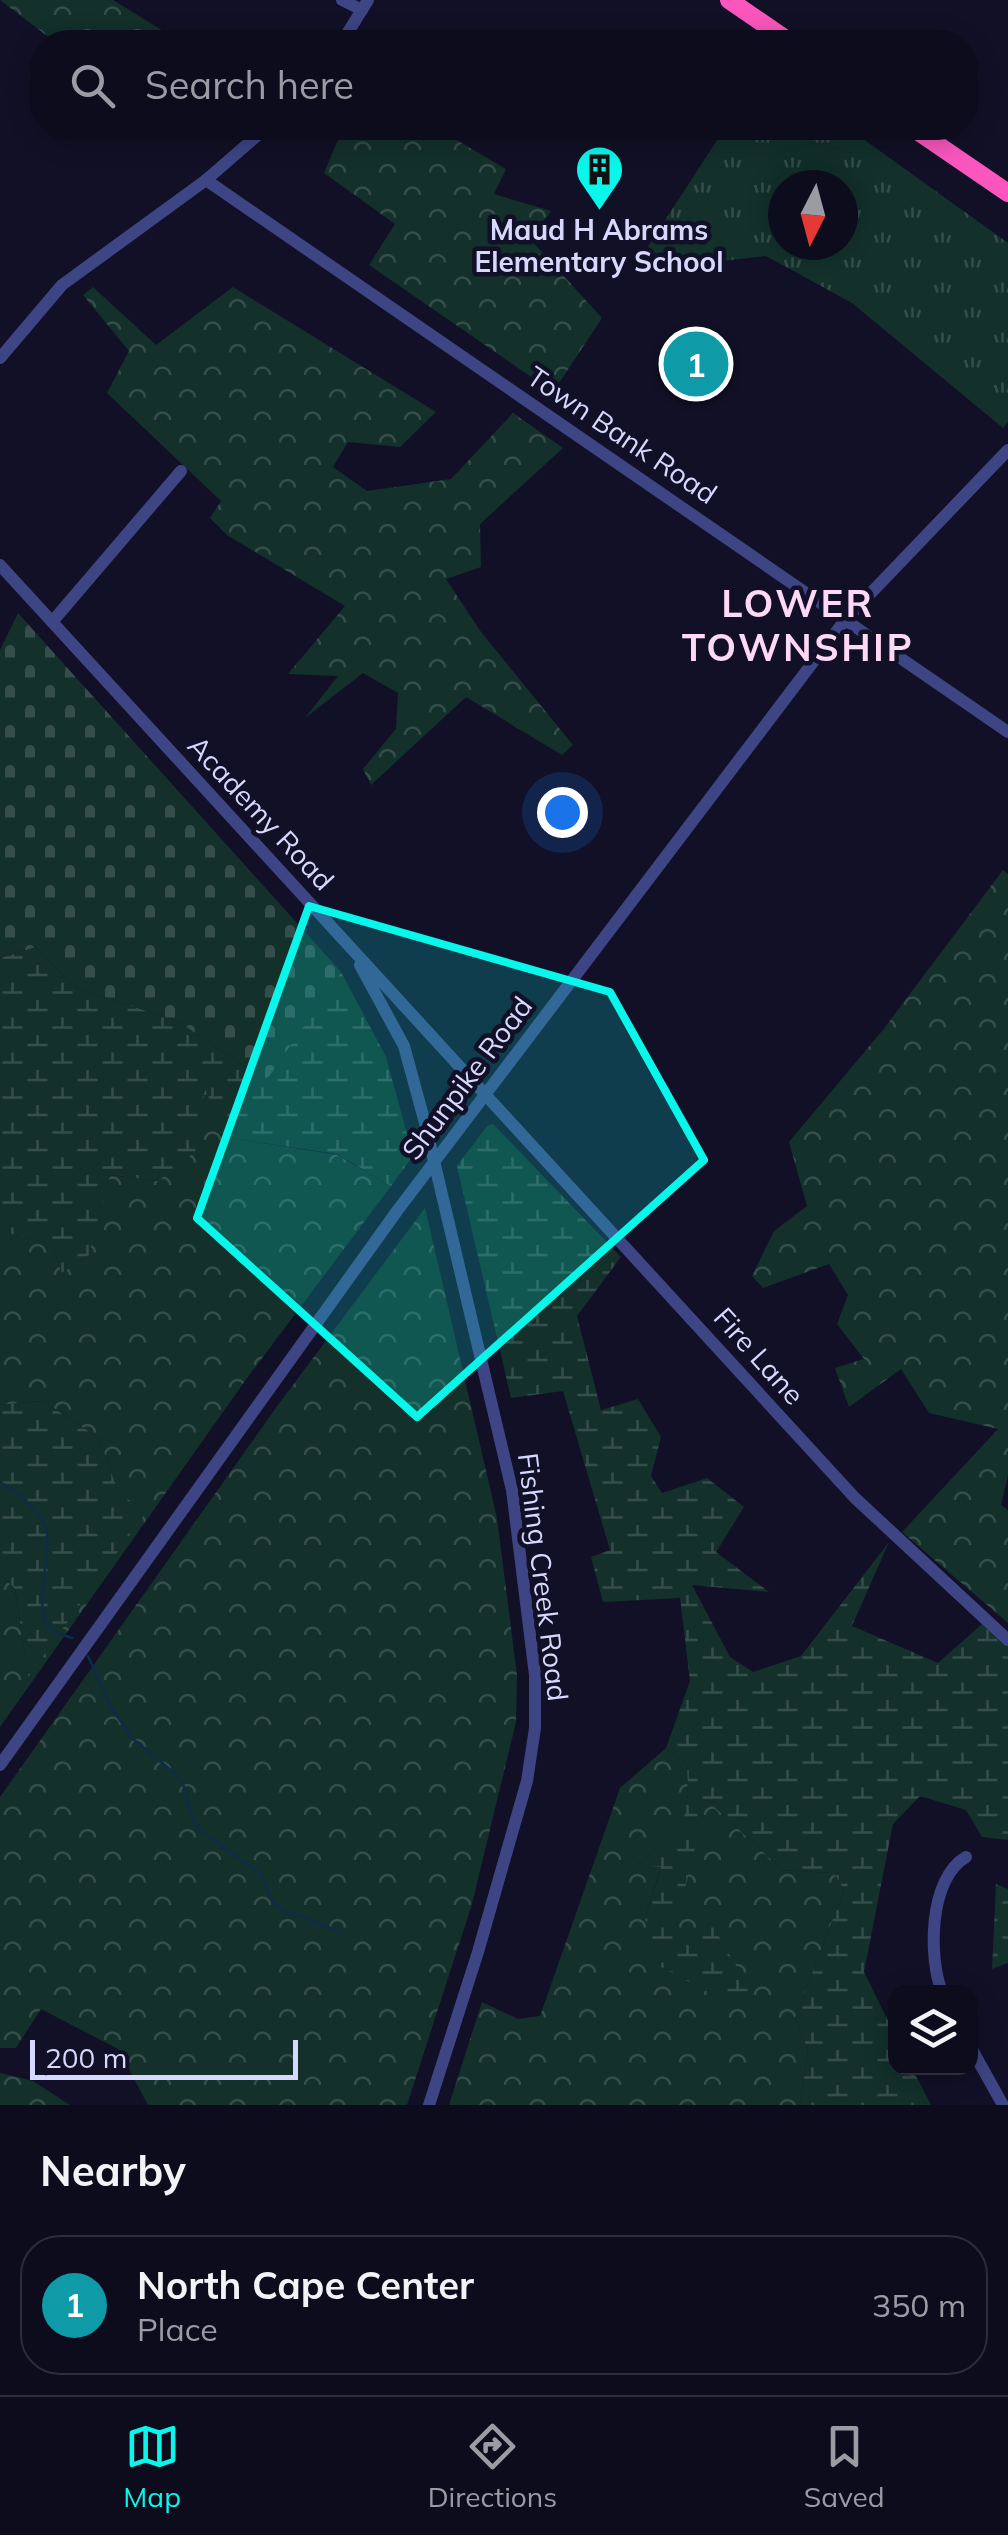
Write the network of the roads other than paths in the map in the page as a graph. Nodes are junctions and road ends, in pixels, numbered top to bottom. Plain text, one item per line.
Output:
1 (342, 0) edge
2 (729, 0) edge
3 (365, 5) edge
4 (349, 30) edge
5 (773, 30) edge
6 (252, 140) edge
7 (931, 140) edge
8 (206, 180) junction
9 (1008, 196) edge
10 (0, 358) edge
11 (1008, 450) edge
12 (181, 471) dead end
13 (0, 565) edge
14 (845, 620) junction
15 (52, 622) junction
16 (1008, 732) edge
17 (350, 945) junction
18 (486, 1094) junction
19 (434, 1162) junction
20 (1008, 1640) edge
21 (0, 1765) edge
22 (966, 1857) dead end
23 (940, 1985) edge
24 (978, 2060) edge
25 (429, 2105) edge
26 (1003, 2105) edge

1 - 3 street
2 - 5 highway
3 - 4 street
6 - 8 street
7 - 9 highway
8 - 10 street
8 - 14 street, Town Bank Road
11 - 14 street, Shunpike Road
12 - 15 street
13 - 15 street, Academy Road
14 - 16 street, Town Bank Road
14 - 18 street, Shunpike Road
15 - 17 street, Academy Road
17 - 18 street, Academy Road
17 - 19 street, Fishing Creek Road
18 - 19 street, Shunpike Road
18 - 20 street, Fire Lane
19 - 21 street, Shunpike Road
19 - 25 street, Fishing Creek Road
22 - 23 street
24 - 26 street

